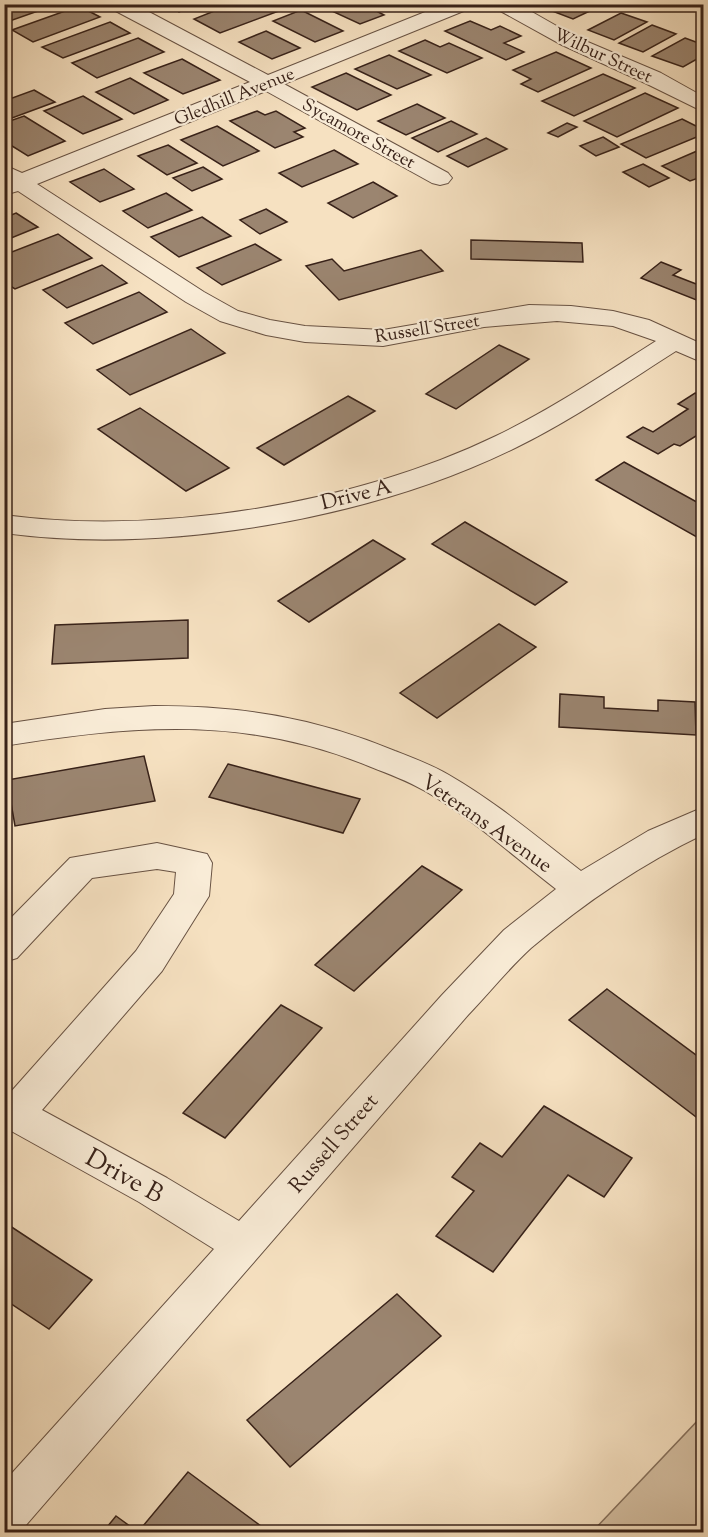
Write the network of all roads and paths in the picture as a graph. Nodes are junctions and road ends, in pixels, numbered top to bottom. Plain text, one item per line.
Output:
1 (117, 4) edge
2 (464, 4) edge
3 (502, 4) edge
4 (268, 83) junction
5 (704, 106) edge
6 (440, 178) dead end
7 (10, 181) edge
8 (674, 341) junction
9 (704, 355) edge
10 (4, 524) edge
11 (4, 735) edge
12 (704, 819) edge
13 (580, 889) junction
14 (4, 948) edge
15 (10, 1111) edge
16 (243, 1245) junction
17 (4, 1516) edge

1 - 4 street, Sycamore Street
2 - 4 street, Gledhill Avenue
3 - 5 street, Wilbur Street
4 - 6 street, Sycamore Street
4 - 7 street, Gledhill Avenue
7 - 8 street, Russell Street
8 - 9 street, Russell Street
8 - 10 street, Drive A
11 - 13 street, Veterans Avenue
12 - 13 street, Russell Street
13 - 16 street, Russell Street
14 - 15 street
15 - 16 street, Drive B
16 - 17 street, Russell Street

